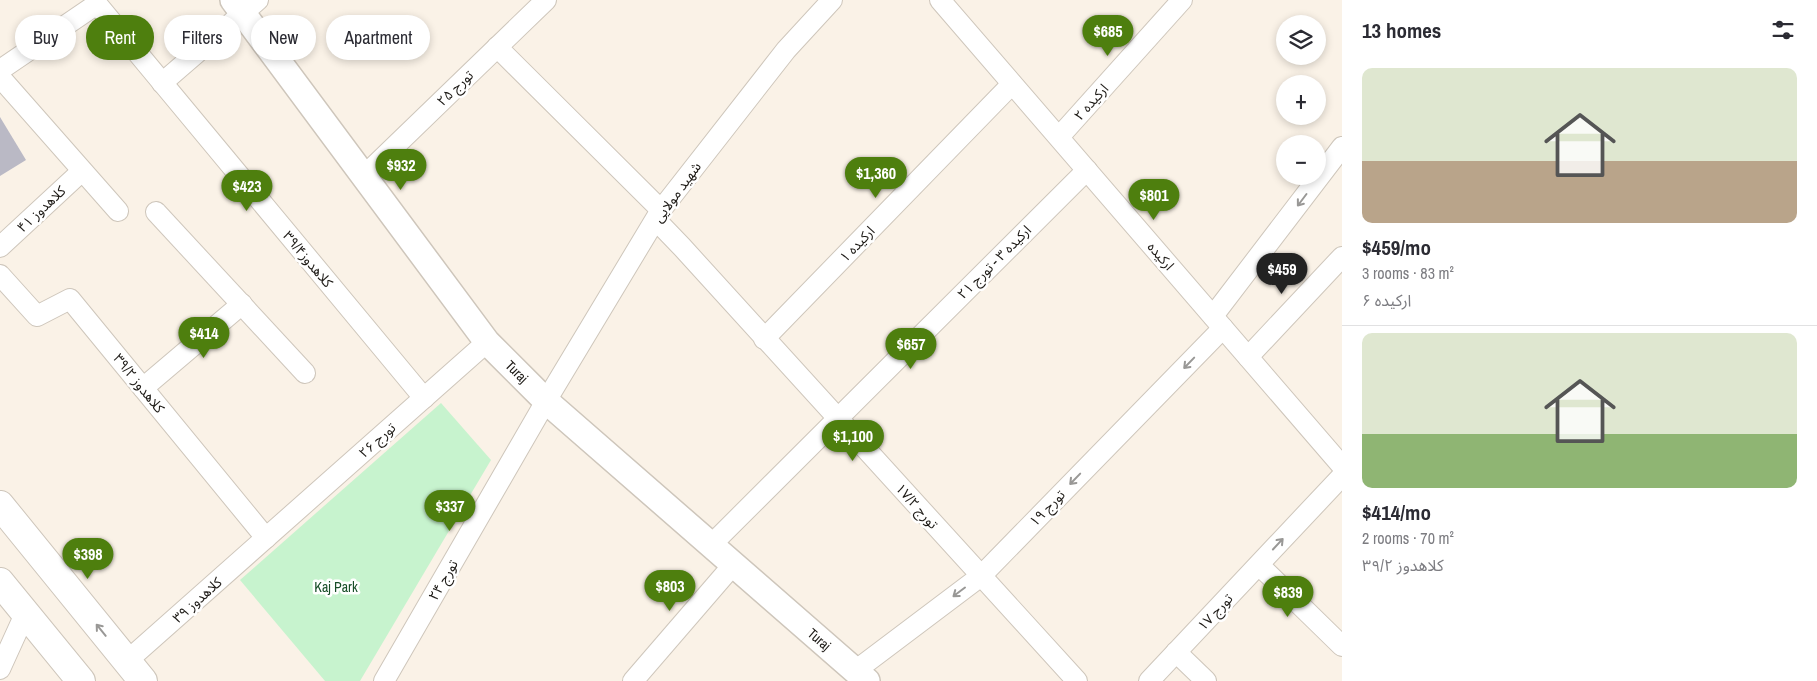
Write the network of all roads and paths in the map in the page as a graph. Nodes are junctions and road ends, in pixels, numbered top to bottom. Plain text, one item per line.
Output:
1 (546, 0) edge
2 (832, 0) edge
3 (940, 0) edge
4 (1182, 0) edge
5 (245, 4) edge
6 (497, 47) junction
7 (0, 70) edge
8 (0, 77) edge
9 (162, 83) junction
10 (1012, 84) junction
11 (1059, 137) junction
12 (1342, 147) edge
13 (1087, 170) junction
14 (82, 171) junction
15 (364, 176) junction
16 (118, 211) dead end
17 (156, 212) dead end
18 (658, 215) junction
19 (0, 247) edge
20 (1342, 257) edge
21 (0, 275) edge
22 (242, 304) junction
23 (1218, 322) junction
24 (764, 339) junction
25 (488, 342) junction
26 (1248, 358) junction
27 (305, 373) dead end
28 (143, 388) junction
29 (424, 398) junction
30 (546, 401) junction
31 (838, 419) junction
32 (1342, 466) edge
33 (1342, 476) edge
34 (0, 505) edge
35 (266, 538) junction
36 (711, 546) junction
37 (733, 565) junction
38 (1259, 565) junction
39 (981, 576) junction
40 (0, 582) edge
41 (25, 614) junction
42 (1342, 646) edge
43 (1176, 652) junction
44 (0, 669) edge
45 (135, 671) edge
46 (861, 676) edge
47 (81, 681) edge
48 (384, 681) edge
49 (633, 681) edge
50 (1076, 681) edge
51 (1149, 681) edge
52 (1206, 681) edge

1 - 6 street, تورج ۲۵
2 - 18 street, شهید مولایی
3 - 10 street, ارکیده
4 - 11 street, ارکیده ۲
5 - 9 street
5 - 15 street, Turaj
6 - 15 street, تورج ۲۵
6 - 18 street, تورج ۱۷/۲
7 - 9 street, کلاهدوز۳۹/۴
8 - 14 street
9 - 29 street, کلاهدوز۳۹/۴
10 - 11 street, ارکیده
10 - 24 street, ارکیده ۱
11 - 13 street, ارکیده
12 -> 23 street, تورج ۱۹
13 - 23 street, ارکیده
13 - 31 street, ارکیده ۳ - تورج ۲۱
14 - 16 street
14 - 19 street, کلاهدوز ۴۱
15 - 25 street, Turaj
17 - 22 street
18 - 24 street, تورج ۱۷/۲
18 - 30 street, شهید مولایی
20 - 26 street
21 - 28 street, کلاهدوز ۳۹/۲
22 - 27 street
22 - 28 street
23 - 26 street, ارکیده
23 -> 39 street, تورج ۱۹
24 - 31 street, تورج ۱۷/۲
25 - 29 street, تورج ۲۶
25 - 30 street, Turaj
26 - 32 street, ارکیده
28 - 35 street, کلاهدوز ۳۹/۲
29 - 35 street, تورج ۲۶
30 - 36 street, Turaj
30 - 48 street, تورج ۲۴
31 - 36 street, ارکیده ۳ - تورج ۲۱
31 - 39 street, تورج ۱۷/۲
38 -> 33 street, تورج ۱۷
45 -> 34 main road
35 - 45 street, کلاهدوز ۳۹
36 - 37 street, Turaj
37 - 46 street, Turaj
37 - 49 street
38 - 42 street
38 - 43 street, تورج ۱۷
39 -> 46 street, تورج ۱۹
39 - 50 street, تورج ۱۷/۲
40 - 41 main road
41 - 44 street
41 - 47 main road
43 - 51 street, تورج ۱۷
43 - 52 street

